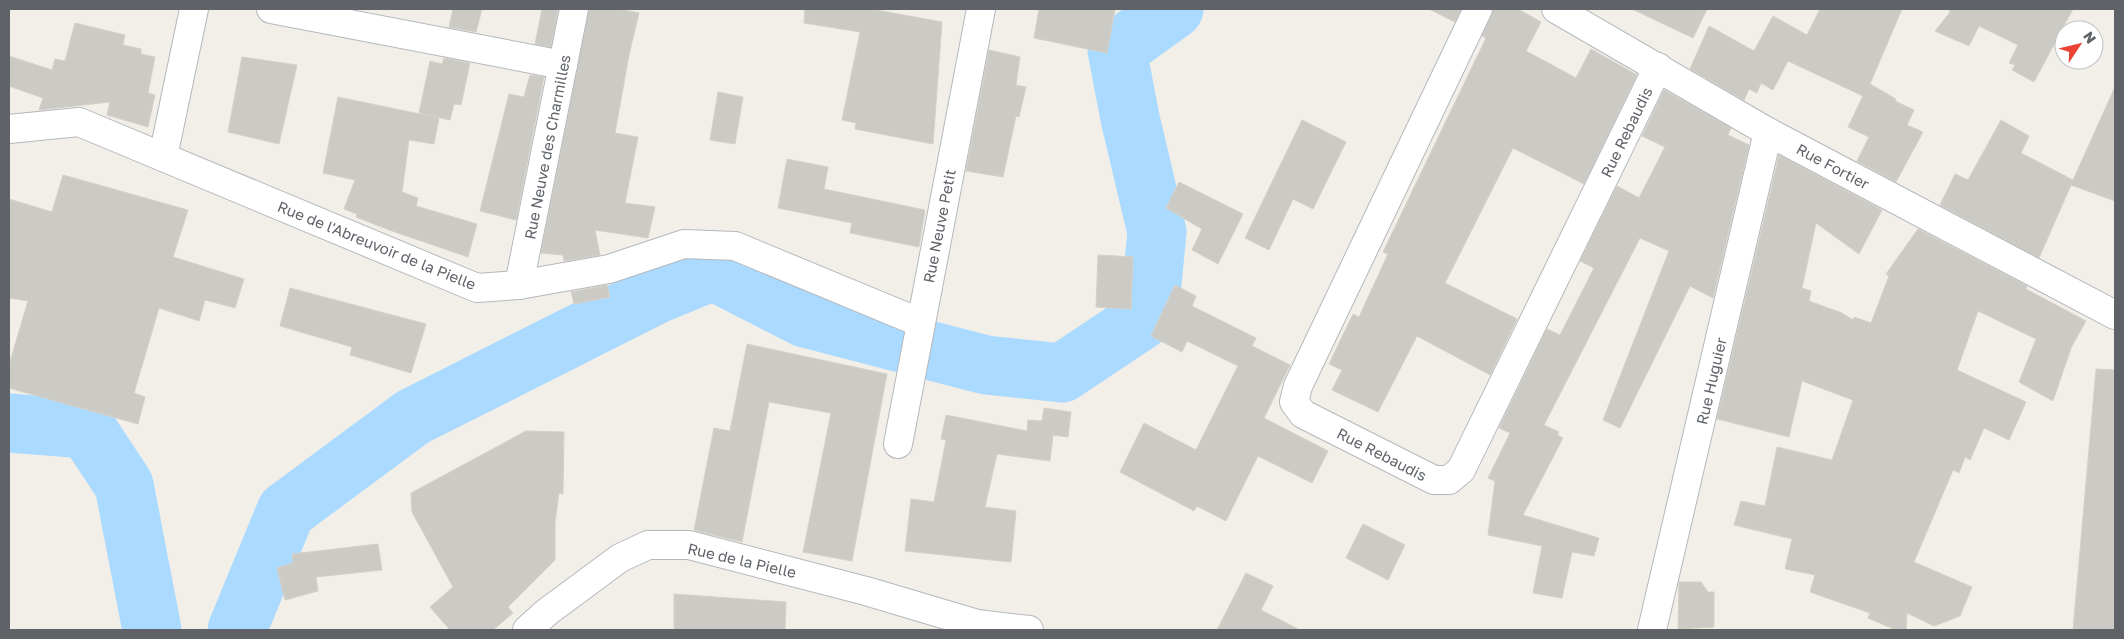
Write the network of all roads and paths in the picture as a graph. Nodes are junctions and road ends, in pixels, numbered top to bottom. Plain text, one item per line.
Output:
1 (194, 9) edge
2 (271, 9) edge
3 (574, 9) edge
4 (981, 9) edge
5 (1478, 9) edge
6 (1556, 9) edge
7 (563, 65) junction
8 (1658, 67) junction
9 (9, 129) edge
10 (1768, 132) junction
11 (163, 157) junction
12 (519, 285) junction
13 (2115, 315) edge
14 (920, 327) junction
15 (898, 444) dead end
16 (527, 630) edge
17 (1029, 630) edge
18 (1652, 630) edge

1 - 11 street
2 - 7 street
3 - 7 street, Rue Neuve des Charmilles
4 - 14 street, Rue Neuve Petit
5 - 8 street, Rue Rebaudis
6 - 8 street, Rue Fortier
7 - 12 street, Rue Neuve des Charmilles
8 - 10 street, Rue Fortier
9 - 11 street, Rue de l'Abreuvoir de la Pielle
10 - 13 street, Rue Fortier
10 - 18 street, Rue Huguier
11 - 12 street, Rue de l'Abreuvoir de la Pielle
12 - 14 street, Rue de l'Abreuvoir de la Pielle
14 - 15 street, Rue Neuve Petit
16 - 17 street, Rue de la Pielle

